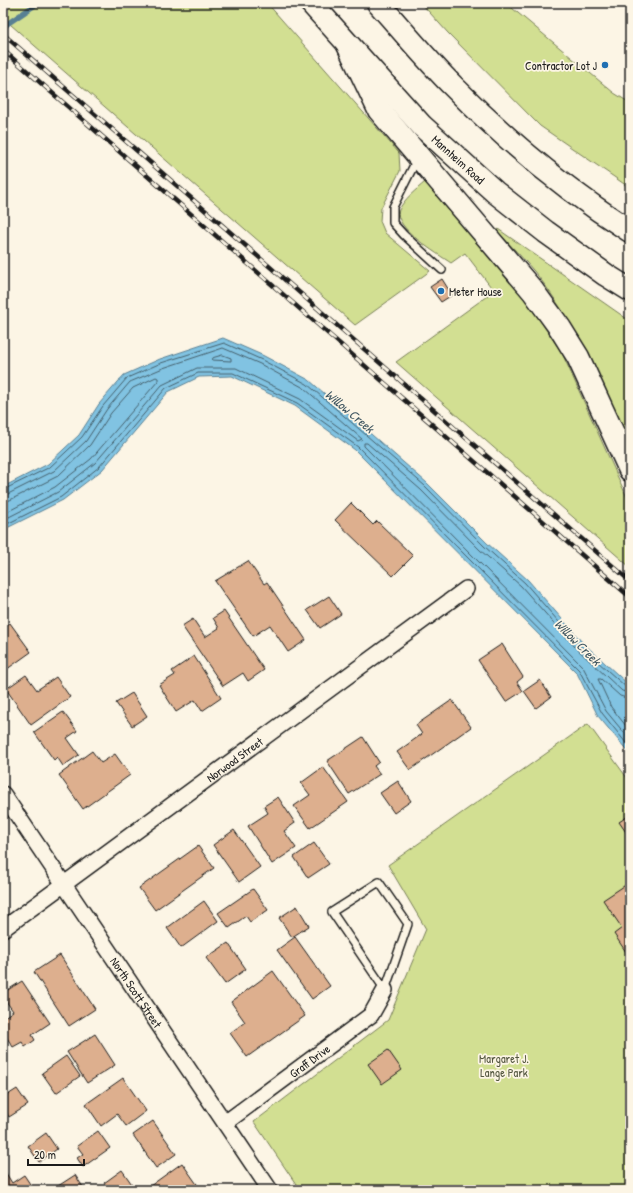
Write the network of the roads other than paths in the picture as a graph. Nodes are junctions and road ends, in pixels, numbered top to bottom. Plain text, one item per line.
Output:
1 (311, 3) edge
2 (378, 3) edge
3 (348, 45) junction
4 (418, 157) junction
5 (587, 204) junction
6 (630, 214) edge
7 (630, 231) edge
8 (442, 270) dead end
9 (630, 290) edge
10 (630, 470) edge
11 (466, 589) dead end
12 (3, 794) edge
13 (63, 885) junction
14 (3, 929) edge
15 (385, 990) junction
16 (225, 1123) junction
17 (270, 1190) edge

1 - 3 main road, Mannheim Road
2 - 5 main road
3 - 4 main road
3 - 9 main road, Mannheim Road
4 - 8 lane
4 - 10 main road
5 - 6 main road
5 - 7 main road
11 - 13 street, Norwood Street
12 - 13 street, North Scott Street
13 - 14 street, Norwood Street
13 - 16 street, North Scott Street
15 - 15 lane
15 - 16 street, Graff Drive
16 - 17 street, North Scott Street

